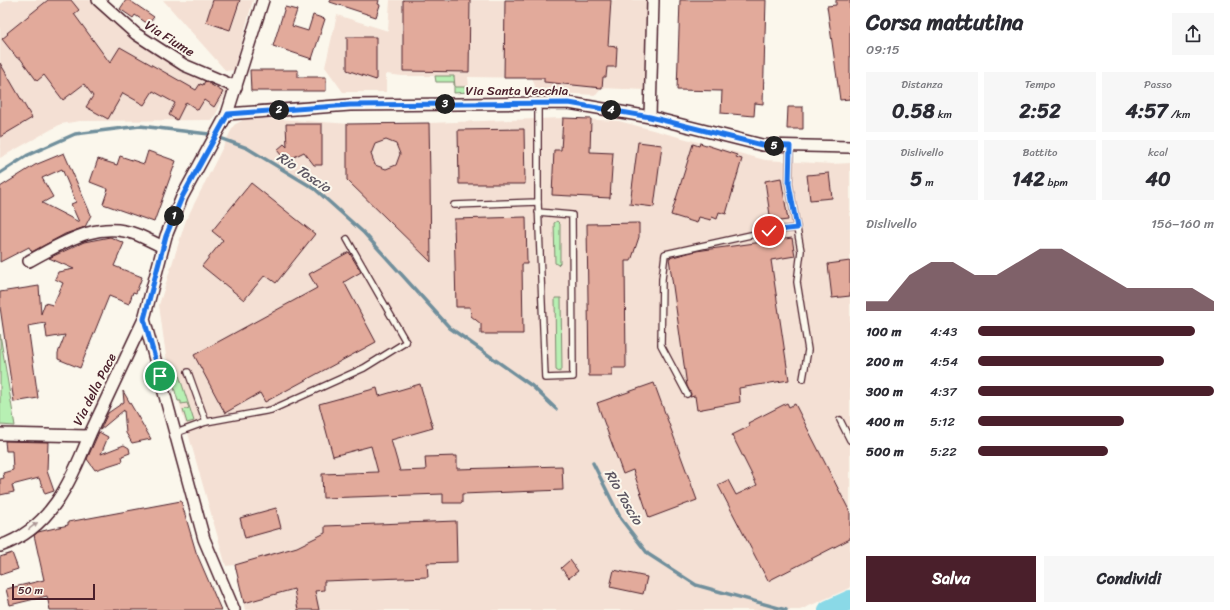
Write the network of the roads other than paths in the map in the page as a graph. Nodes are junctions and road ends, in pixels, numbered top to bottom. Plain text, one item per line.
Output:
1 (98, 0) edge
2 (263, 0) edge
3 (653, 0) edge
4 (236, 87) junction
5 (538, 104) junction
6 (228, 114) junction
7 (650, 117) junction
8 (790, 146) junction
9 (850, 147) edge
10 (538, 202) junction
11 (454, 205) dead end
12 (538, 212) junction
13 (797, 228) junction
14 (348, 239) dead end
15 (163, 247) junction
16 (29, 261) dead end
17 (144, 319) junction
18 (188, 372) dead end
19 (803, 379) dead end
20 (687, 394) dead end
21 (840, 420) dead end
22 (206, 422) junction
23 (176, 433) junction
24 (0, 434) edge
25 (89, 436) junction
26 (850, 440) edge
27 (0, 546) edge
28 (234, 610) edge

1 - 4 street, Via Fiume
2 - 4 street, Via della Pace
3 - 7 street
4 - 6 street, Via della Pace
5 - 6 street, Via Santa Vecchia
5 - 7 street, Via Santa Vecchia
5 - 10 lane
6 - 15 street, Via della Pace
7 - 8 street, Via Santa Vecchia
8 - 9 street, Via Santa Vecchia
8 - 13 lane
10 - 11 lane
10 - 12 lane
12 - 12 lane
13 - 19 lane
13 - 20 lane
14 - 22 lane
15 - 16 street
15 - 17 street, Via della Pace
17 - 23 street
17 - 25 street, Via della Pace
18 - 22 lane
21 - 26 lane
22 - 23 lane
23 - 28 street
24 - 25 street, Via della Pace
27 -> 25 street

